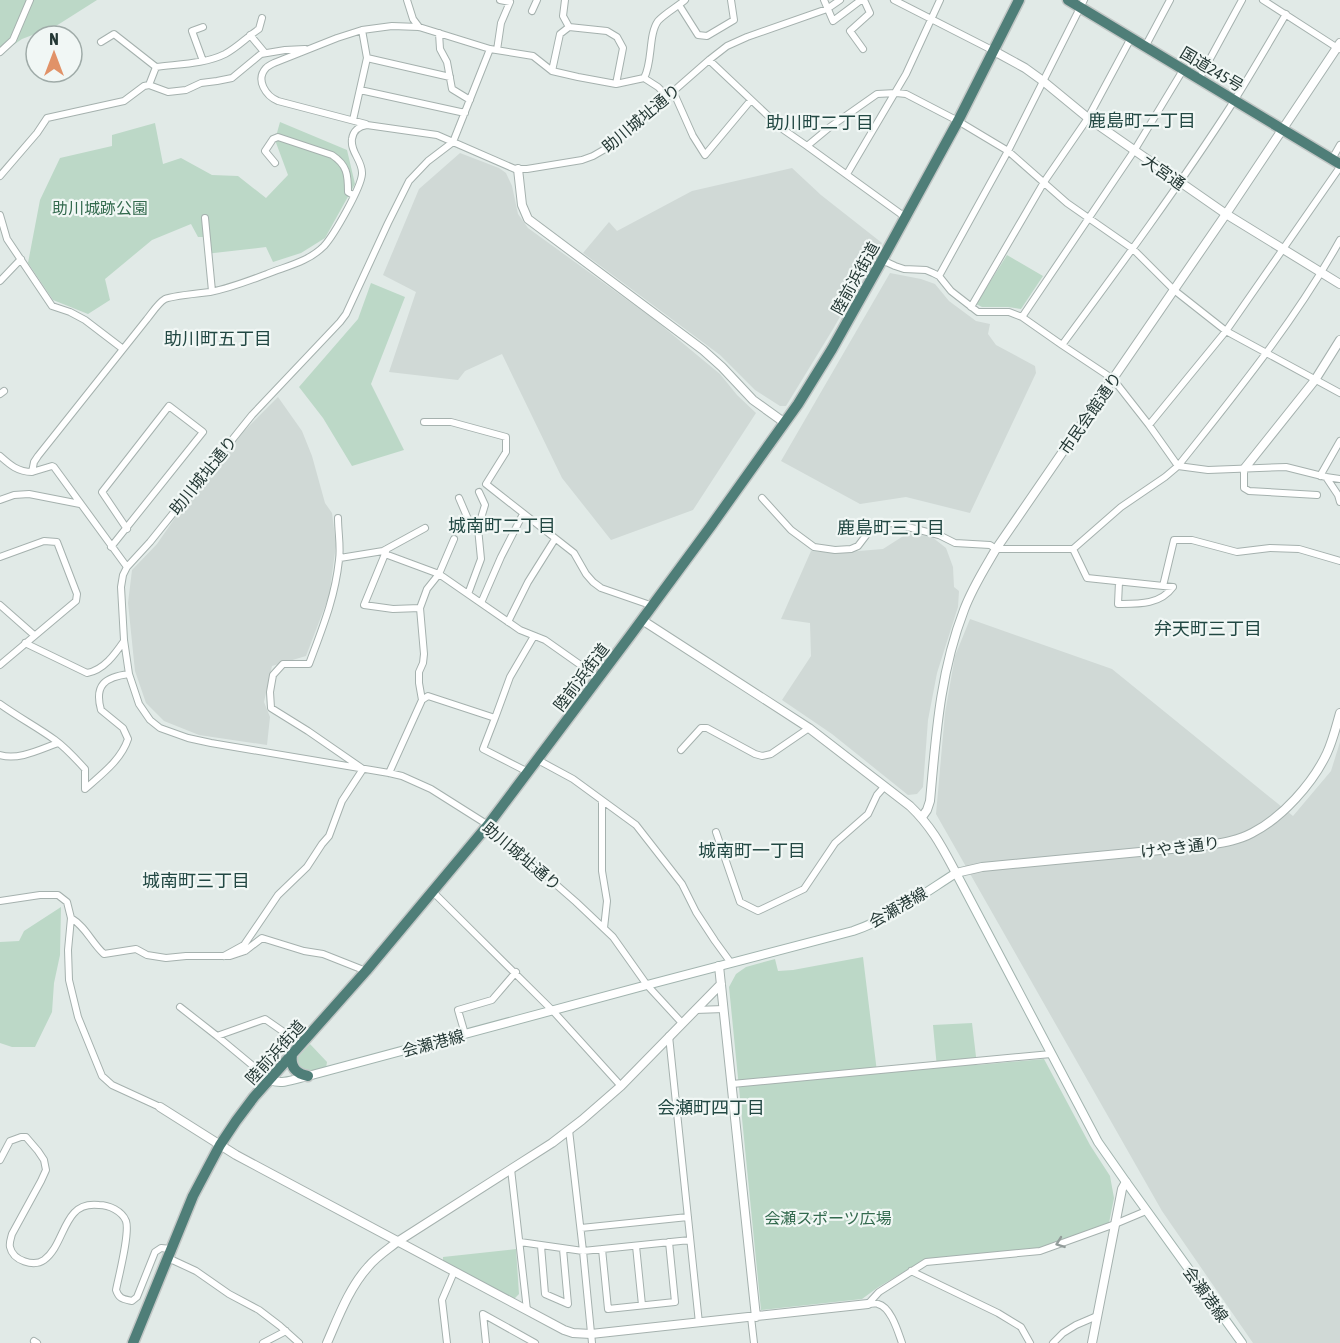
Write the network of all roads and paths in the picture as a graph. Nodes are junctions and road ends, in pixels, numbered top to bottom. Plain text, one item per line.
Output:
1 (30, 0) edge
2 (407, 0) edge
3 (500, 0) edge
4 (537, 0) edge
5 (565, 0) edge
6 (685, 0) edge
7 (731, 0) edge
8 (824, 0) edge
9 (840, 0) edge
10 (863, 0) edge
11 (894, 0) edge
12 (940, 0) edge
13 (1019, 0) edge
14 (1068, 0) edge
15 (1170, 0) edge
16 (1242, 0) edge
17 (1263, 0) edge
18 (1082, 4) edge
19 (679, 5) junction
20 (827, 9) junction
21 (532, 11) dead end
22 (1286, 14) junction
23 (262, 18) dead end
24 (932, 18) junction
25 (203, 27) dead end
26 (419, 27) junction
27 (569, 27) junction
28 (362, 30) junction
29 (439, 33) junction
30 (250, 35) junction
31 (1131, 38) junction
32 (101, 42) dead end
33 (1145, 47) junction
34 (1339, 47) edge
35 (309, 49) junction
36 (493, 49) junction
37 (863, 49) dead end
38 (994, 51) junction
39 (0, 52) edge
40 (265, 53) junction
41 (367, 58) junction
42 (709, 60) junction
43 (202, 61) junction
44 (156, 67) junction
45 (552, 70) junction
46 (1183, 70) junction
47 (450, 77) junction
48 (644, 78) junction
49 (1199, 79) junction
50 (1043, 81) junction
51 (616, 84) junction
52 (149, 85) junction
53 (360, 90) junction
54 (673, 91) junction
55 (896, 93) junction
56 (667, 96) junction
57 (470, 100) junction
58 (751, 100) junction
59 (1234, 100) junction
60 (465, 113) junction
61 (1088, 118) junction
62 (353, 120) junction
63 (958, 121) junction
64 (367, 125) junction
65 (1283, 130) junction
66 (453, 142) junction
67 (1340, 145) edge
68 (807, 146) junction
69 (1134, 150) junction
70 (1008, 151) junction
71 (275, 163) dead end
72 (1337, 164) edge
73 (518, 169) junction
74 (847, 174) junction
75 (0, 176) edge
76 (1044, 182) junction
77 (1180, 183) junction
78 (353, 195) junction
79 (1226, 214) junction
80 (0, 215) edge
81 (205, 218) dead end
82 (905, 218) junction
83 (1089, 218) junction
84 (1340, 240) edge
85 (1133, 249) junction
86 (1283, 249) junction
87 (21, 259) junction
88 (882, 260) junction
89 (1322, 273) junction
90 (939, 276) junction
91 (0, 280) edge
92 (1340, 284) edge
93 (1174, 290) junction
94 (212, 291) junction
95 (971, 307) junction
96 (1022, 317) junction
97 (1226, 331) junction
98 (1340, 340) edge
99 (1062, 345) junction
100 (123, 349) junction
101 (1267, 353) junction
102 (1113, 379) junction
103 (1315, 380) junction
104 (1340, 393) edge
105 (424, 422) dead end
106 (786, 423) junction
107 (1149, 424) junction
108 (1340, 441) edge
109 (0, 456) edge
110 (1178, 466) junction
111 (1244, 469) junction
112 (32, 472) junction
113 (1323, 477) junction
114 (1340, 478) edge
115 (479, 492) dead end
116 (1317, 495) dead end
117 (1339, 497) edge
118 (459, 498) dead end
119 (762, 498) dead end
120 (0, 500) edge
121 (80, 504) junction
122 (523, 514) junction
123 (338, 518) dead end
124 (425, 528) dead end
125 (478, 528) junction
126 (127, 529) junction
127 (555, 538) junction
128 (454, 539) dead end
129 (111, 547) junction
130 (996, 549) junction
131 (1073, 549) junction
132 (386, 551) junction
133 (0, 557) edge
134 (340, 558) junction
135 (1340, 561) edge
136 (127, 567) junction
137 (439, 574) junction
138 (1119, 582) junction
139 (1164, 586) junction
140 (468, 594) junction
141 (481, 603) junction
142 (0, 605) edge
143 (653, 606) junction
144 (420, 608) junction
145 (642, 620) junction
146 (508, 622) junction
147 (34, 635) junction
148 (534, 636) junction
149 (124, 640) junction
150 (25, 643) junction
151 (0, 665) edge
152 (129, 674) junction
153 (599, 678) junction
154 (422, 700) junction
155 (0, 704) edge
156 (1340, 713) edge
157 (495, 718) junction
158 (809, 728) junction
159 (58, 742) junction
160 (681, 750) dead end
161 (0, 755) edge
162 (538, 760) junction
163 (363, 769) junction
164 (528, 772) junction
165 (389, 773) junction
166 (884, 787) junction
167 (602, 801) junction
168 (922, 817) junction
169 (488, 825) junction
170 (716, 832) dead end
171 (956, 873) junction
172 (433, 892) junction
173 (0, 901) edge
174 (71, 918) junction
175 (604, 928) junction
176 (224, 956) junction
177 (731, 963) junction
178 (719, 966) junction
179 (366, 971) junction
180 (516, 972) junction
181 (721, 984) junction
182 (647, 985) junction
183 (180, 1007) dead end
184 (695, 1010) junction
185 (724, 1010) junction
186 (554, 1011) junction
187 (682, 1023) junction
188 (465, 1034) junction
189 (217, 1036) junction
190 (669, 1036) junction
191 (301, 1044) junction
192 (292, 1054) junction
193 (1052, 1054) junction
194 (308, 1076) junction
195 (270, 1080) junction
196 (732, 1084) junction
197 (621, 1086) junction
198 (160, 1107) joint
199 (569, 1130) junction
200 (220, 1145) junction
201 (0, 1160) edge
202 (512, 1169) junction
203 (1126, 1182) junction
204 (1146, 1211) junction
205 (688, 1217) junction
206 (1115, 1224) junction
207 (581, 1228) junction
208 (690, 1240) junction
209 (397, 1242) junction
210 (519, 1242) junction
211 (669, 1242) junction
212 (541, 1246) junction
213 (636, 1246) junction
214 (562, 1249) junction
215 (602, 1249) junction
216 (583, 1251) junction
217 (170, 1253) junction
218 (911, 1271) junction
219 (454, 1272) junction
220 (868, 1304) junction
221 (642, 1305) junction
222 (527, 1310) junction
223 (1097, 1316) junction
224 (754, 1317) junction
225 (699, 1323) junction
226 (286, 1331) junction
227 (591, 1334) junction
228 (520, 1335) junction
229 (133, 1343) edge
230 (263, 1343) edge
231 (299, 1343) edge
232 (327, 1343) edge
233 (447, 1343) edge
234 (486, 1343) edge
235 (521, 1343) edge
236 (535, 1343) edge
237 (592, 1343) edge
238 (754, 1343) edge
239 (902, 1343) edge
240 (1030, 1343) edge
241 (1053, 1343) edge
242 (1092, 1343) edge
243 (1242, 1343) edge

1 - 39 street
2 - 26 street
3 - 36 street
4 - 21 street
5 - 27 street
6 - 19 street
7 - 19 street
8 - 20 street
9 - 20 street, 助川城址通り
10 - 20 street
10 - 37 street
11 - 24 street
12 - 24 street
13 - 38 highway, 陸前浜街道
14 - 18 highway, 国道245号
15 - 33 street
16 - 49 street
17 - 22 street
18 - 31 highway, 国道245号
18 - 50 street
19 - 48 street
20 - 42 street, 助川城址通り
22 - 34 street
22 - 59 street
23 - 30 street
24 - 38 street
24 - 55 street
25 - 43 street
26 - 28 street
26 - 29 street
27 - 45 street
27 - 51 street
28 - 35 street
28 - 41 street
29 - 36 street
29 - 47 street
30 - 40 street
30 - 43 street
31 - 33 highway, 国道245号
31 - 61 street
32 - 44 street
33 - 46 highway, 国道245号
34 - 65 street, 市民会館通り
35 - 40 street
35 - 62 street
36 - 45 street
36 - 57 street
38 - 50 street, 大宮通
38 - 63 highway, 陸前浜街道
40 - 52 street
41 - 47 street
41 - 53 street
42 - 54 street, 助川城址通り
42 - 58 street
43 - 44 street
44 - 52 street
45 - 51 street
46 - 49 highway, 国道245号
46 - 69 street
47 - 57 street
48 - 51 street
48 - 56 street
49 - 59 highway, 国道245号
50 - 61 street, 大宮通
50 - 70 street
52 - 75 street
53 - 60 street
53 - 62 street
54 - 56 street, 助川城址通り
54 - 58 street
55 - 63 street
55 - 68 street
55 - 74 street
56 - 73 street, 助川城址通り
57 - 60 street
58 - 68 street
59 - 65 highway, 国道245号
59 - 77 street
60 - 66 street
61 - 69 street, 大宮通
61 - 76 street
62 - 64 street
63 - 70 street
63 - 82 highway, 陸前浜街道
64 - 66 street
64 - 78 street
65 - 72 highway, 国道245号
65 - 79 street, 市民会館通り
66 - 73 street, 助川城址通り
66 - 136 street, 助川城址通り
67 - 72 street
68 - 74 street
69 - 77 street, 大宮通
69 - 83 street
70 - 76 street
70 - 90 street
71 - 78 street
72 - 86 street
73 - 106 street
74 - 82 street
76 - 83 street
76 - 95 street
77 - 79 street, 大宮通
77 - 85 street
78 - 94 street
79 - 86 street, 大宮通
79 - 93 street, 市民会館通り
80 - 87 street
81 - 94 street
82 - 88 highway, 陸前浜街道
83 - 85 street
83 - 96 street
84 - 89 street
85 - 93 street
85 - 99 street
86 - 89 street, 大宮通
86 - 97 street
87 - 91 street
87 - 100 street
88 - 90 street
88 - 106 highway, 陸前浜街道
89 - 92 street, 大宮通
89 - 101 street
90 - 95 street
93 - 97 street
93 - 102 street, 市民会館通り
94 - 100 street
95 - 96 street
96 - 99 street
97 - 101 street
97 - 107 street
98 - 103 street
99 - 102 street
100 - 112 street
101 - 103 street
101 - 110 street
102 - 107 street
102 - 130 street, 市民会館通り
103 - 104 street
103 - 111 street
105 - 122 street
106 - 143 highway, 陸前浜街道
107 - 110 street
108 - 113 street
109 - 112 street
110 - 111 street
110 - 131 street
111 - 113 street
111 - 116 street
112 - 121 street
113 - 114 street
113 - 117 street
115 - 125 street
118 - 125 street
119 - 130 street
120 - 121 street
121 - 129 street
122 - 127 street
122 - 141 street
123 - 134 street
124 - 132 street
125 - 140 street
126 - 126 street
126 - 129 street
127 - 143 street
127 - 146 street
128 - 137 street
129 - 136 street
130 - 131 street
130 - 168 street, 市民会館通り
131 - 138 street
132 - 134 street
132 - 137 street
132 - 144 street
133 - 147 street
134 - 163 street
135 - 139 street
136 - 149 street, 助川城址通り
137 - 140 street
137 - 144 street
138 - 139 street
138 - 139 street
140 - 141 street
141 - 146 street
142 - 147 street
143 - 145 highway, 陸前浜街道
144 - 154 street
145 - 153 highway, 陸前浜街道
145 - 158 street
146 - 148 street
147 - 150 street
148 - 153 street
148 - 157 street
149 - 150 street
149 - 152 street, 助川城址通り
150 - 151 street
152 - 159 street
152 - 163 street, 助川城址通り
153 - 162 highway, 陸前浜街道
154 - 157 street
154 - 165 street
155 - 159 street
156 - 171 street, けやき通り
157 - 164 street
158 - 160 street
158 - 166 street
159 - 161 street
162 - 164 highway, 陸前浜街道
162 - 167 street
163 - 165 street, 助川城址通り
163 - 176 street
164 - 169 highway, 陸前浜街道
165 - 169 street, 助川城址通り
166 - 168 street
166 - 170 street
167 - 175 street
167 - 177 street
168 - 171 street
169 - 172 highway, 陸前浜街道
169 - 175 street, 助川城址通り
171 - 177 main road, 会瀬港線
171 - 193 main road, 会瀬港線
172 - 179 highway, 陸前浜街道
172 - 180 street
173 - 174 street
174 - 176 street
174 - 198 street
175 - 182 street, 助川城址通り
176 - 179 street
177 - 178 main road, 会瀬港線
178 - 181 street
178 - 182 main road, 会瀬港線
179 - 191 highway, 陸前浜街道
180 - 186 street
180 - 188 street
181 - 184 street
181 - 185 street
182 - 186 main road, 会瀬港線
182 - 187 street, 助川城址通り
183 - 189 street
184 - 185 street
184 - 187 street
185 - 196 street
186 - 188 main road, 会瀬港線
186 - 197 street
187 - 190 street
188 - 194 main road, 会瀬港線
189 - 191 street
189 - 195 street
190 - 197 street
190 - 205 street
191 - 192 highway, 陸前浜街道
192 - 194 highway
192 - 195 highway, 陸前浜街道
193 - 196 street
193 - 203 main road, 会瀬港線
194 - 195 main road, 会瀬港線
195 - 200 highway, 陸前浜街道
196 - 224 street
197 - 199 street
198 - 200 street
199 - 202 street
199 - 207 street
200 - 209 street
200 - 217 highway, 陸前浜街道
201 - 217 street
202 - 209 street
202 - 210 street
203 - 204 main road, 会瀬港線
203 - 206 street
204 - 206 street
204 - 243 main road, 会瀬港線
205 - 207 street
205 - 208 street
206 -> 218 street
206 - 223 street
207 - 216 street
208 - 211 street
208 - 225 street
209 - 219 street
209 - 232 street
210 - 212 street
210 - 222 street
211 - 213 street
211 - 221 street
212 - 214 street
212 - 214 street
213 - 215 street
213 - 221 street
214 - 216 street
215 - 216 street
215 - 221 street
216 - 227 street
217 - 226 street
217 - 229 highway, 陸前浜街道
218 - 220 street
218 - 240 street
219 - 222 street
219 - 233 street
220 - 224 street
220 - 239 street
222 - 227 street
223 - 241 street
223 - 242 street
224 - 225 street
224 - 238 street
225 - 227 street
226 - 230 street
226 - 231 street
227 - 237 street
228 - 234 street
228 - 235 street
228 - 236 street

